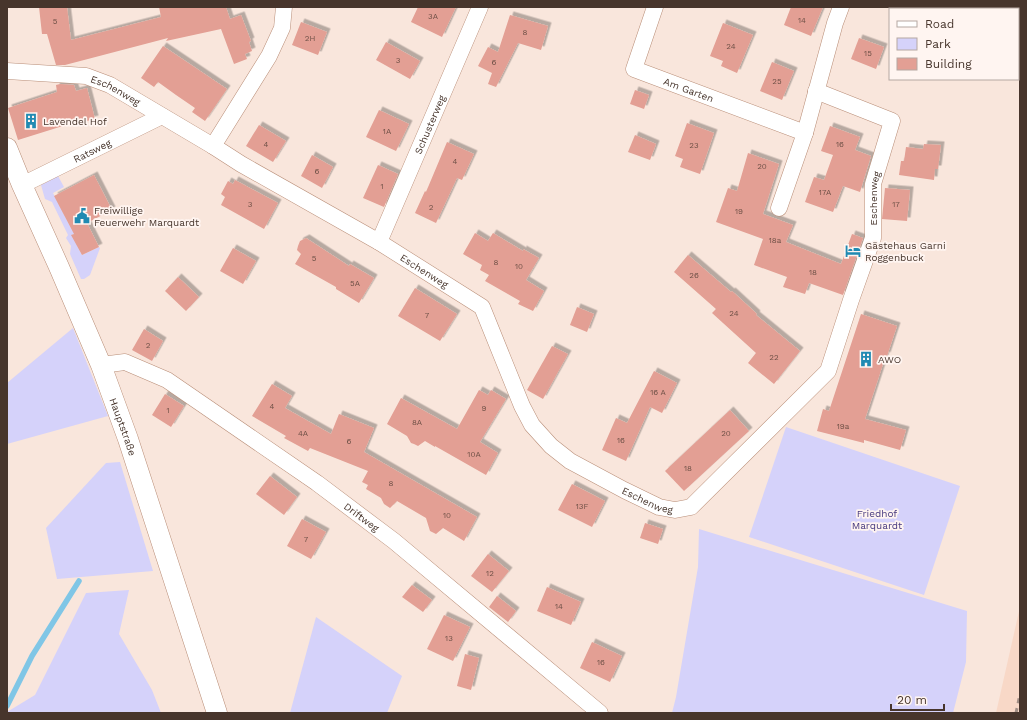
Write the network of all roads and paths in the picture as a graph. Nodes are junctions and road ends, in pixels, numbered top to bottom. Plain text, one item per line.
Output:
1 (284, 7) edge
2 (480, 7) edge
3 (655, 7) edge
4 (841, 7) edge
5 (7, 71) edge
6 (816, 91) junction
7 (162, 116) junction
8 (805, 133) junction
9 (213, 146) junction
10 (7, 148) edge
11 (22, 185) junction
12 (779, 208) dead end
13 (379, 242) junction
14 (101, 365) junction
15 (217, 713) edge
16 (600, 713) edge

1 - 9 street
2 - 13 street, Schusterweg
3 - 8 street, Am Garten
4 - 6 street
5 - 7 street, Eschenweg
6 - 8 street
6 - 13 street, Eschenweg
7 - 9 street, Eschenweg
7 - 11 street, Ratsweg
8 - 12 street
9 - 13 street, Eschenweg
10 - 11 street, Hauptstraße
11 - 14 street, Hauptstraße
14 - 15 street, Hauptstraße
14 - 16 street, Driftweg

